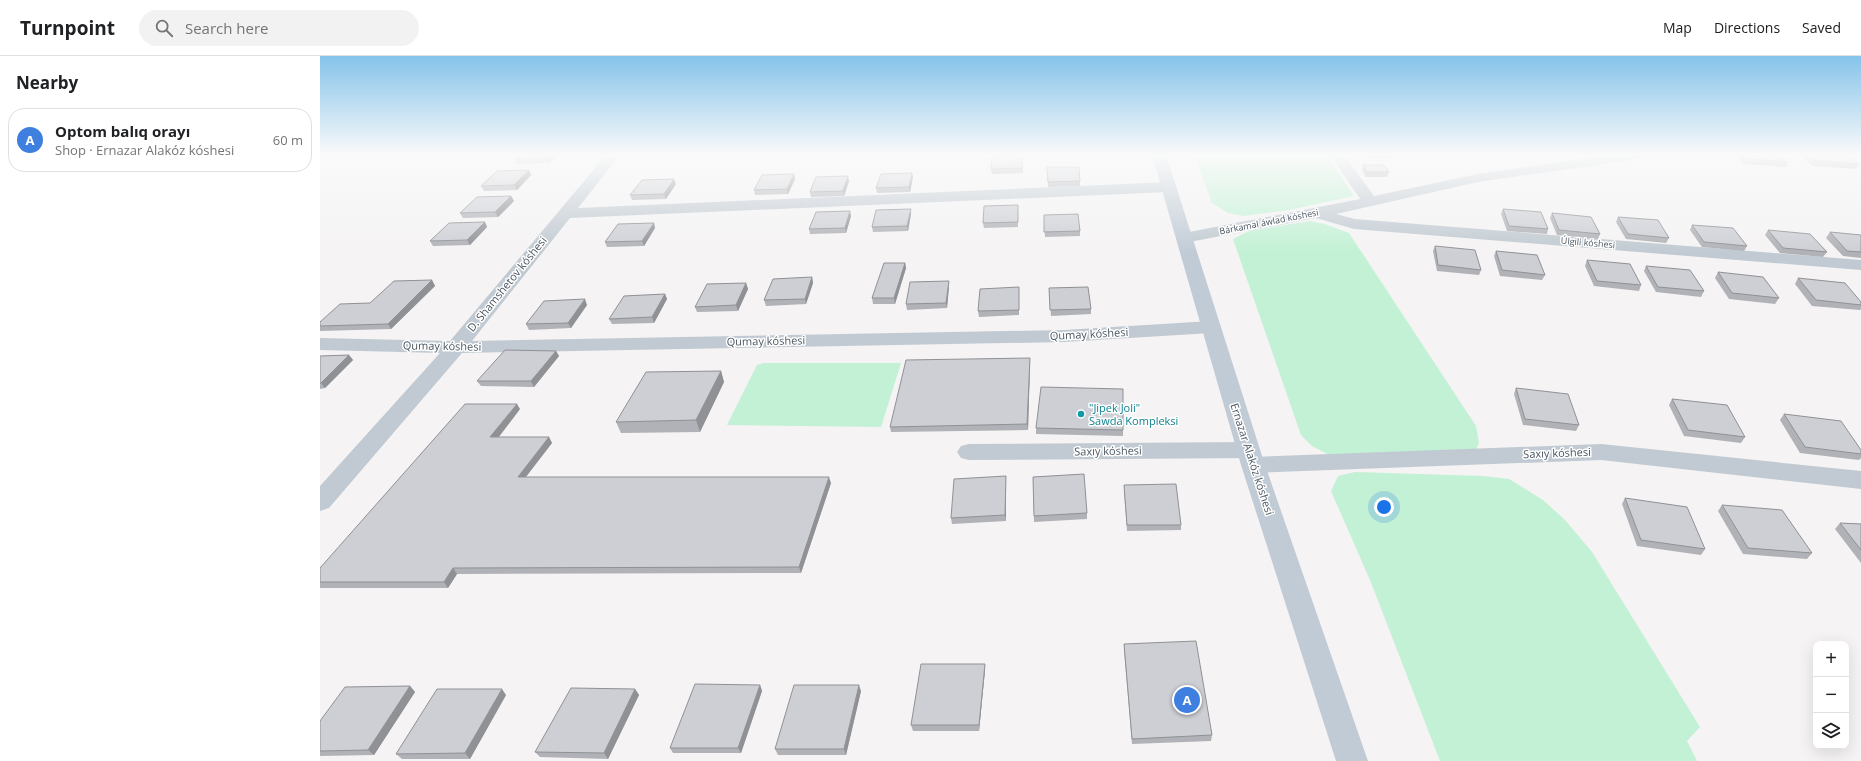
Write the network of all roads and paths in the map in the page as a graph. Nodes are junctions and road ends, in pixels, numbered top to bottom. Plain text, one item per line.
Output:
1 (1169, 187) edge
2 (585, 188) edge
3 (1148, 188) edge
4 (1360, 188) edge
5 (1433, 188) edge
6 (1370, 202) junction
7 (564, 213) junction
8 (1318, 213) junction
9 (1184, 238) junction
10 (1861, 265) edge
11 (1211, 327) junction
12 (320, 344) edge
13 (456, 347) junction
14 (968, 452) dead end
15 (1250, 457) junction
16 (1861, 480) edge
17 (320, 502) edge
18 (1352, 761) edge

1 - 9 main road, Ernazar Alakóz kóshesi
2 - 7 street, D. Shamshetov kóshesi
3 - 7 street
4 - 6 street
5 - 6 street, Bárkamal áwlad kóshesi
6 - 8 street, Bárkamal áwlad kóshesi
7 - 13 street, D. Shamshetov kóshesi
8 - 9 street, Bárkamal áwlad kóshesi
8 - 10 street, Úlgili kóshesi
9 - 11 main road, Ernazar Alakóz kóshesi
11 - 13 street, Qumay kóshesi
11 - 15 main road, Ernazar Alakóz kóshesi
12 - 13 street, Qumay kóshesi
13 - 17 street, D. Shamshetov kóshesi
14 - 15 street, Saxıy kóshesi
15 - 16 street, Saxıy kóshesi
15 - 18 main road, Ernazar Alakóz kóshesi

